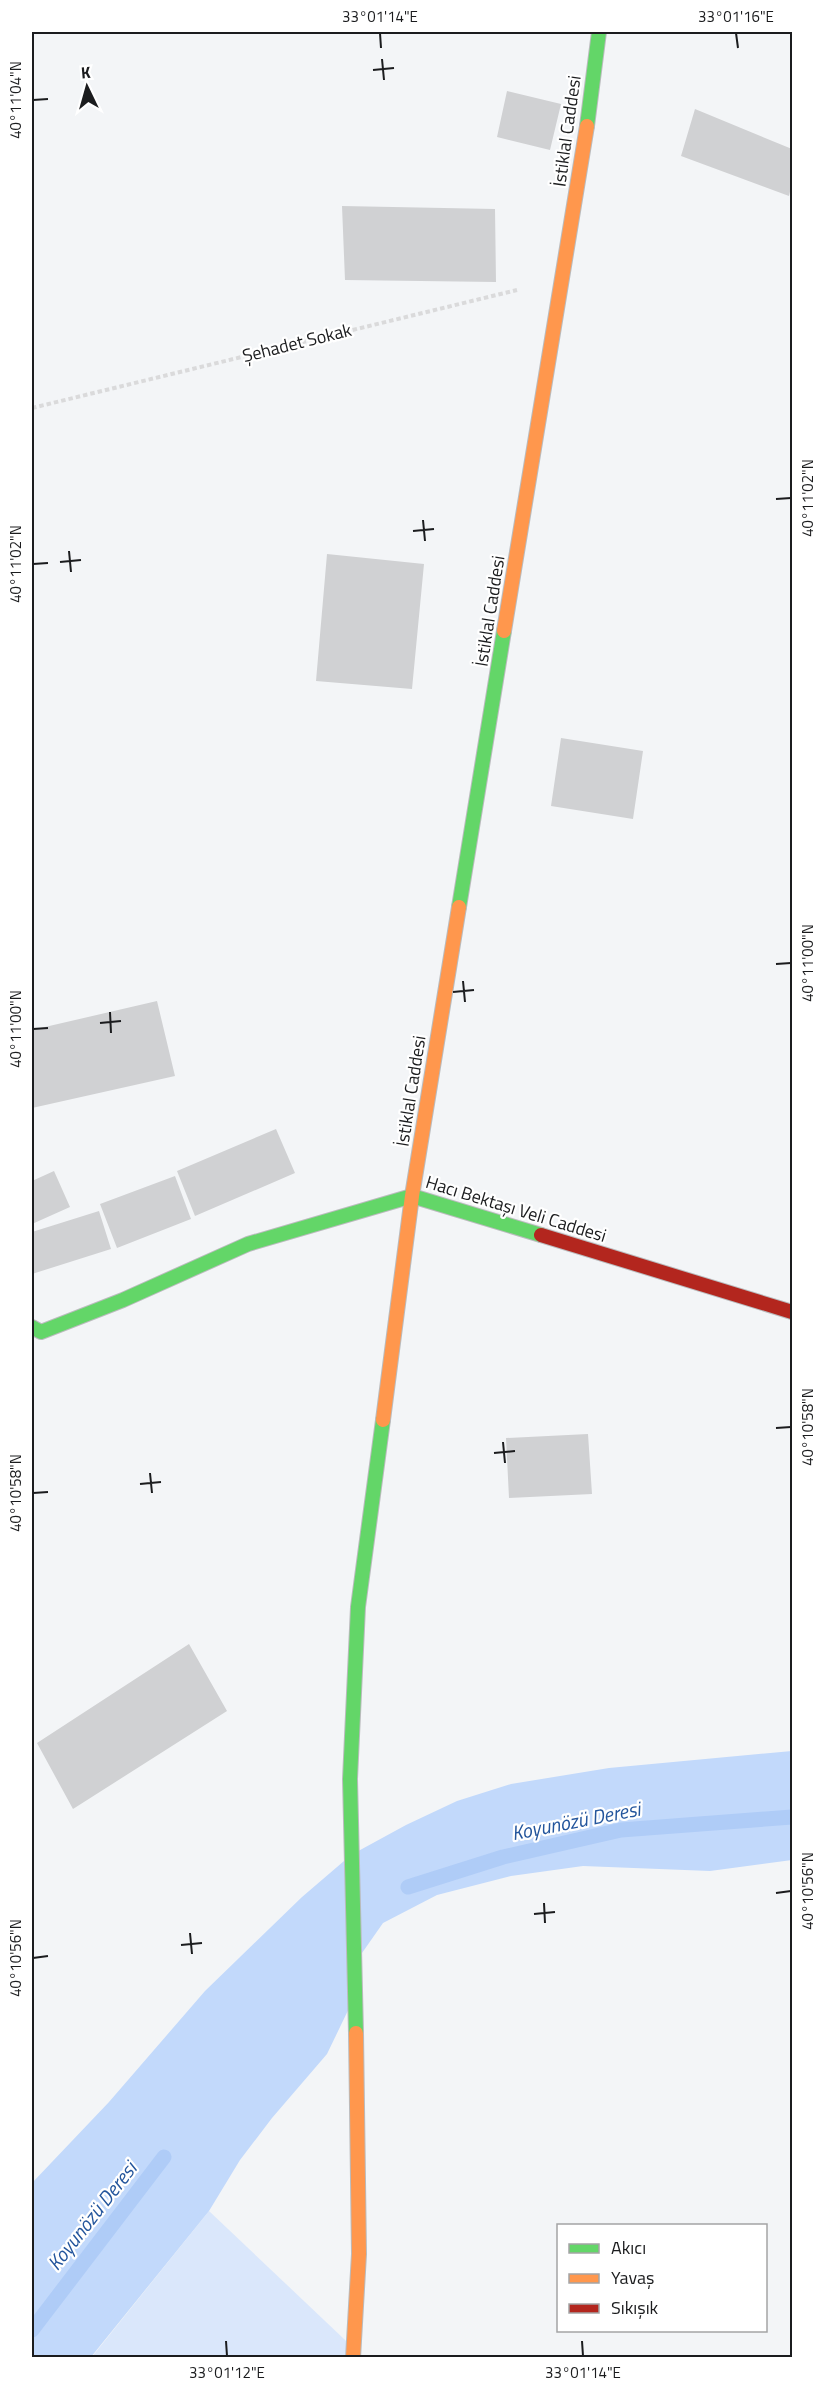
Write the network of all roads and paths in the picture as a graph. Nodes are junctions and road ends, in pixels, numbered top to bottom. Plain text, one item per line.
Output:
1 (599, 32) edge
2 (562, 279) junction
3 (32, 408) edge
4 (412, 1196) junction
5 (792, 1312) edge
6 (32, 1327) edge
7 (353, 2358) edge

1 - 2 street, İstiklal Caddesi
2 - 3 path, Şehadet Sokak
2 - 4 street, İstiklal Caddesi
4 - 5 street, Hacı Bektaşı Veli Caddesi
4 - 6 street, Hacı Bektaşı Veli Caddesi
4 - 7 street, İstiklal Caddesi

